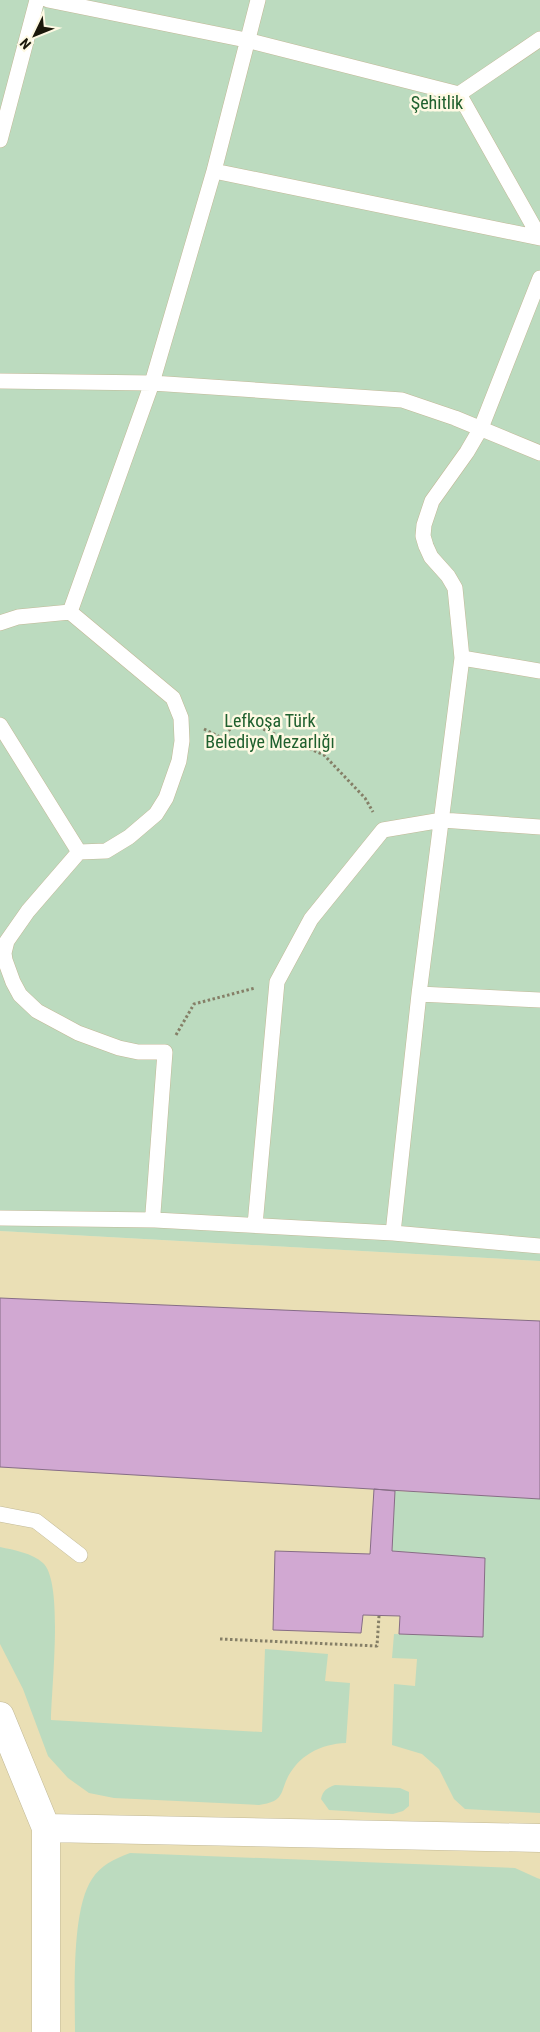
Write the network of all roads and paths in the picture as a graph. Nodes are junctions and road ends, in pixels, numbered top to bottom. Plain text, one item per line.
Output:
1 (37, 0) edge
2 (48, 0) edge
3 (258, 0) edge
4 (540, 39) edge
5 (246, 40) junction
6 (459, 94) junction
7 (0, 140) edge
8 (214, 171) junction
9 (540, 232) edge
10 (540, 238) edge
11 (540, 278) edge
12 (0, 381) edge
13 (152, 383) junction
14 (481, 428) junction
15 (540, 453) edge
16 (70, 612) junction
17 (0, 622) edge
18 (462, 658) junction
19 (540, 671) edge
20 (180, 718) junction
21 (1, 731) edge
22 (442, 820) junction
23 (540, 827) edge
24 (383, 830) junction
25 (78, 852) junction
26 (277, 982) junction
27 (419, 994) junction
28 (540, 1000) edge
29 (165, 1052) junction
30 (0, 1218) edge
31 (155, 1220) junction
32 (255, 1225) junction
33 (393, 1233) junction
34 (540, 1246) edge
35 (0, 1514) edge
36 (80, 1555) dead end
37 (379, 1616) dead end
38 (220, 1639) dead end
39 (0, 1716) edge
40 (46, 1828) junction
41 (528, 1838) edge
42 (540, 1854) edge
43 (46, 2032) edge

1 - 7 lane
2 - 5 lane
3 - 5 lane
4 - 6 lane
5 - 6 lane
5 - 8 lane
6 - 9 lane
8 - 10 lane
8 - 13 lane
11 - 14 lane
12 - 13 lane
13 - 14 lane
13 - 16 lane
14 - 15 lane
14 - 18 lane
16 - 17 lane
16 - 20 lane
18 - 19 lane
18 - 22 lane
20 - 24 path
20 - 25 lane
21 - 25 lane
22 - 23 lane
22 - 24 lane
22 - 27 lane
24 - 26 lane
25 - 29 lane
26 - 29 path
26 - 32 lane
27 - 28 lane
27 - 33 lane
29 - 31 lane
30 - 31 lane
31 - 32 lane
32 - 33 lane
33 - 34 lane
35 - 36 lane
37 - 38 path
39 - 40 street
40 - 41 street
40 - 43 street
41 - 42 street

